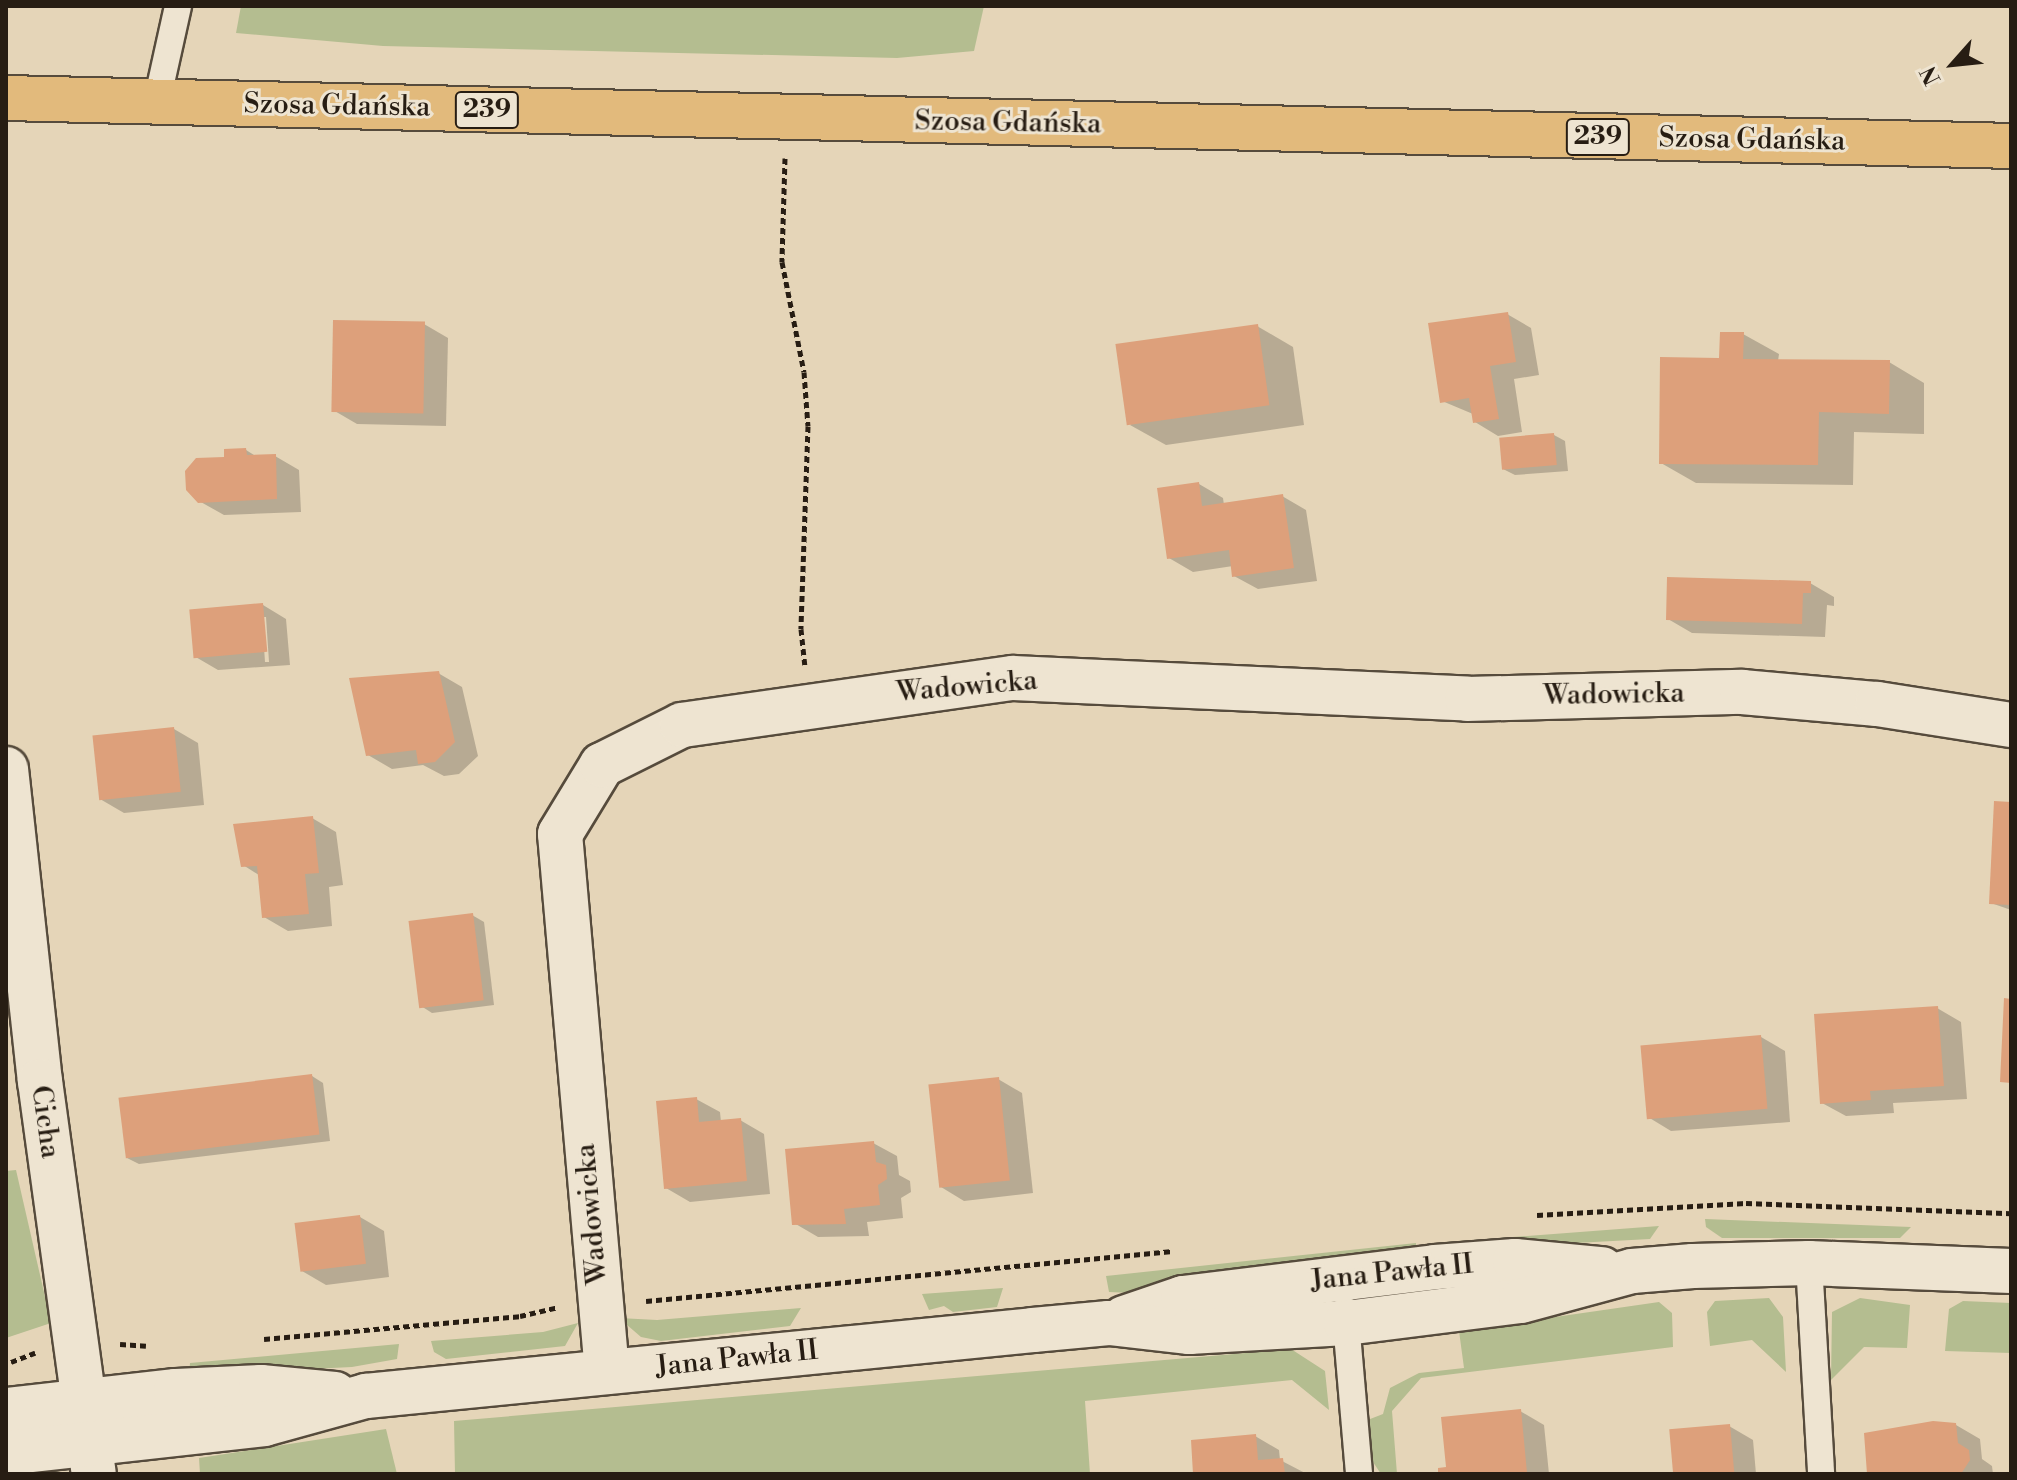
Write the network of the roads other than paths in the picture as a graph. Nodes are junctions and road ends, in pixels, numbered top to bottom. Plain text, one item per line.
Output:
1 (178, 6) edge
2 (6, 98) edge
3 (157, 101) junction
4 (2011, 146) edge
5 (2011, 725) edge
6 (6, 769) edge
7 (1809, 1263) junction
8 (1632, 1271) junction
9 (2011, 1271) edge
10 (1341, 1277) junction
11 (1109, 1323) junction
12 (1346, 1323) junction
13 (607, 1372) junction
14 (366, 1396) junction
15 (83, 1401) junction
16 (6, 1410) edge
17 (6, 1453) edge
18 (92, 1460) edge
19 (1359, 1474) edge
20 (1821, 1474) edge

1 - 3 lane
2 - 3 main road, Szosa Gdańska / 239
3 - 4 main road, Szosa Gdańska / 239
5 - 13 street, Wadowicka
6 - 15 street, Cicha
7 - 8 street, Jana Pawła II
7 - 9 street, Jana Pawła II
7 - 20 lane
8 - 10 street, Jana Pawła II
8 - 12 street, Jana Pawła II
10 - 11 street, Jana Pawła II
10 - 12 lane
11 - 12 street, Jana Pawła II
11 - 13 street, Jana Pawła II
12 - 19 lane
13 - 14 street, Jana Pawła II
14 - 15 street, Jana Pawła II
14 - 18 street, Jana Pawła II
15 - 16 street, Jana Pawła II
15 - 18 street, Cicha
17 - 18 street, Jana Pawła II

